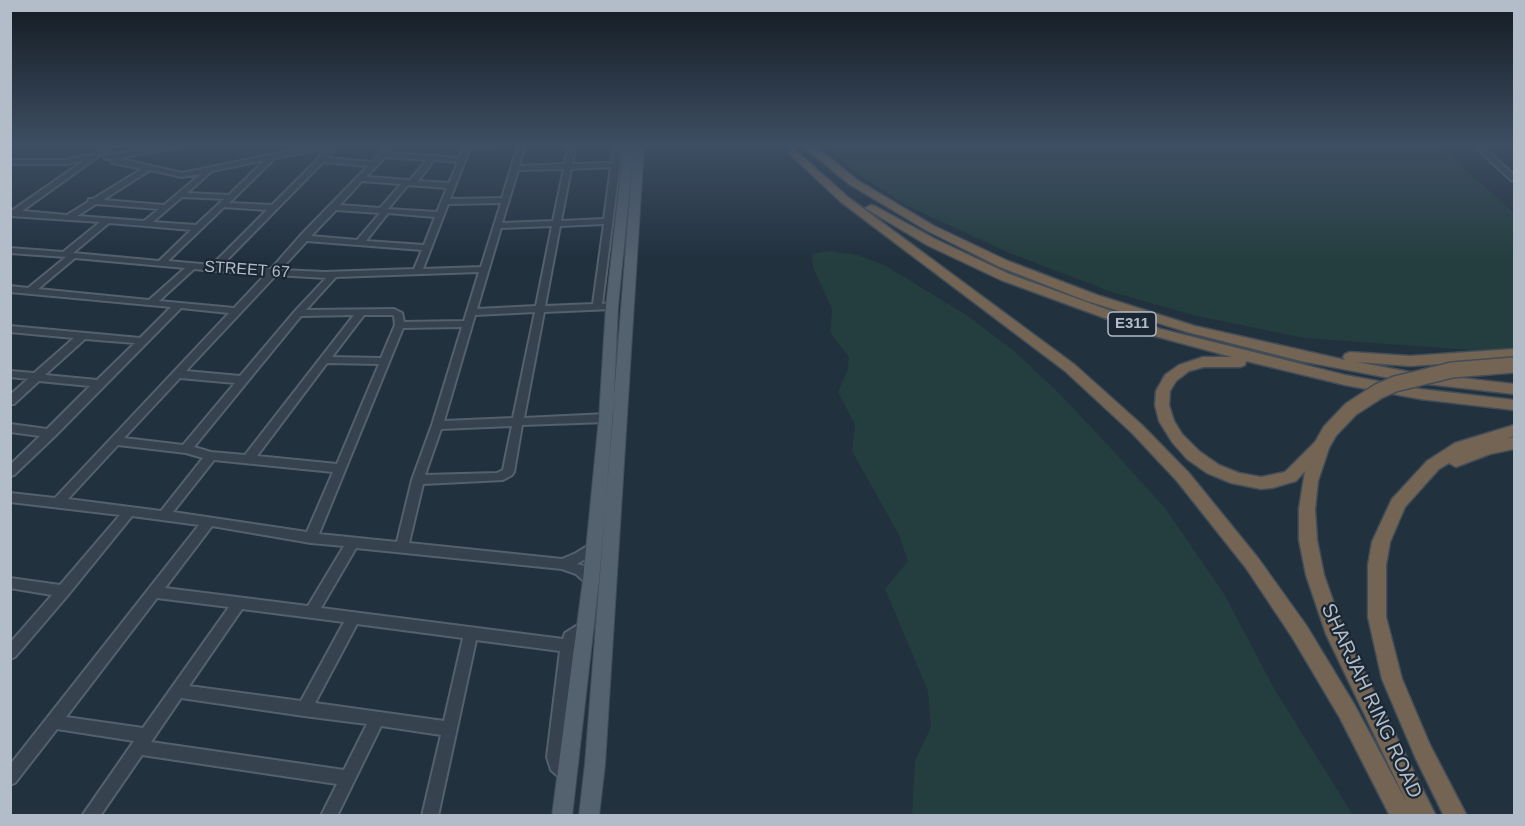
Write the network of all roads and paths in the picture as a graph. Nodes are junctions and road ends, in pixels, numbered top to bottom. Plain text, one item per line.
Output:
1 (409, 183) edge
2 (51, 184) edge
3 (53, 184) edge
4 (122, 184) edge
5 (194, 184) edge
6 (245, 184) edge
7 (298, 184) edge
8 (356, 184) edge
9 (417, 184) edge
10 (510, 184) edge
11 (564, 184) edge
12 (613, 184) edge
13 (621, 184) edge
14 (624, 184) edge
15 (830, 184) edge
16 (836, 184) edge
17 (855, 184) edge
18 (453, 186) joint
19 (181, 195) junction
20 (231, 197) junction
21 (505, 200) junction
22 (92, 201) junction
23 (446, 202) junction
24 (119, 203) junction
25 (222, 205) junction
26 (165, 207) junction
27 (334, 207) junction
28 (274, 208) junction
29 (384, 211) junction
30 (12, 213) edge
31 (440, 215) junction
32 (69, 217) junction
33 (102, 220) junction
34 (608, 221) junction
35 (556, 223) junction
36 (147, 224) junction
37 (497, 226) junction
38 (198, 228) junction
39 (303, 238) junction
40 (360, 242) junction
41 (428, 248) junction
42 (15, 250) edge
43 (69, 255) junction
44 (10, 258) edge
45 (161, 263) junction
46 (192, 266) junction
47 (214, 268) junction
48 (484, 269) junction
49 (418, 271) junction
50 (272, 272) junction
51 (333, 275) junction
52 (10, 289) edge
53 (30, 291) junction
54 (152, 302) junction
55 (179, 305) junction
56 (604, 307) junction
57 (539, 309) junction
58 (237, 311) junction
59 (471, 312) junction
60 (298, 313) junction
61 (361, 313) junction
62 (1157, 319) junction
63 (467, 324) junction
64 (400, 325) junction
65 (10, 328) edge
66 (83, 335) junction
67 (143, 341) junction
68 (1515, 354) edge
69 (324, 360) junction
70 (384, 361) junction
71 (1515, 365) edge
72 (1309, 372) junction
73 (10, 374) edge
74 (179, 374) junction
75 (37, 377) junction
76 (244, 380) junction
77 (100, 384) junction
78 (1515, 389) edge
79 (10, 401) edge
80 (1515, 405) edge
81 (606, 418) junction
82 (519, 422) junction
83 (437, 425) junction
84 (10, 428) edge
85 (1515, 431) edge
86 (51, 433) junction
87 (115, 441) junction
88 (1515, 443) edge
89 (1322, 445) junction
90 (186, 449) junction
91 (211, 456) junction
92 (249, 458) junction
93 (339, 468) junction
94 (10, 472) edge
95 (418, 480) junction
96 (1410, 488) junction
97 (10, 497) edge
98 (58, 502) junction
99 (130, 511) junction
100 (164, 515) junction
101 (209, 521) junction
102 (311, 538) junction
103 (353, 542) junction
104 (594, 547) junction
105 (402, 548) junction
106 (562, 564) junction
107 (591, 580) junction
108 (10, 583) edge
109 (63, 591) junction
110 (156, 592) junction
111 (239, 603) junction
112 (312, 612) junction
113 (353, 618) junction
114 (586, 627) junction
115 (471, 633) junction
116 (567, 646) junction
117 (10, 653) edge
118 (177, 691) junction
119 (304, 709) junction
120 (377, 719) junction
121 (54, 722) junction
122 (450, 729) junction
123 (142, 741) junction
124 (566, 774) junction
125 (10, 778) edge
126 (347, 778) junction
127 (90, 816) edge
128 (329, 816) edge
129 (430, 816) edge
130 (562, 816) edge
131 (589, 816) edge
132 (1402, 816) edge
133 (1425, 816) edge
134 (1456, 816) edge

1 - 29 street
2 - 30 street
3 - 30 street
4 - 22 street
5 - 19 street
6 - 20 street
7 - 28 street
8 - 27 street
9 - 18 street
10 - 21 street
11 - 35 street
12 - 34 street
13 - 56 main road
14 - 131 main road
15 - 132 highway
16 - 72 highway, E311
17 - 62 highway, E311
18 - 23 street
19 - 20 street
19 - 26 street
20 - 25 street
21 - 23 street
21 - 37 street
22 - 24 street
22 - 32 street
23 - 31 street
24 - 26 street
24 - 33 street
25 - 28 street
25 - 38 street
26 - 36 street
27 - 29 street
27 - 39 street
28 - 47 street
29 - 31 street
29 - 40 street
30 - 32 street
31 - 41 street
32 - 33 street
33 - 36 street
33 - 43 street
34 - 35 street
34 - 56 street
35 - 37 street
35 - 57 street
36 - 38 street
37 - 48 street
38 - 45 street
39 - 40 street
39 - 50 street
40 - 41 street
41 - 49 street
42 - 43 street, STREET 67
42 - 44 street
43 - 45 street, STREET 67
43 - 53 street
45 - 46 street, STREET 67
46 - 47 street, STREET 67
46 - 54 street
47 - 50 street, STREET 67
48 - 49 street, STREET 67
48 - 59 street
49 - 51 street, STREET 67
50 - 51 street, STREET 67
50 - 58 street
51 - 60 street
52 - 53 street
53 - 54 street
54 - 55 street
55 - 58 street
55 - 67 street
56 - 57 street
56 - 81 main road
57 - 59 street
57 - 82 street
58 - 74 street
59 - 63 street
60 - 61 street
60 - 76 street
61 - 64 street
61 - 69 street
62 - 68 highway
62 - 78 highway, E311
63 - 64 street
63 - 83 street
64 - 70 street
65 - 66 street
66 - 67 street
66 - 75 street
67 - 77 street
69 - 70 street
69 - 92 street
70 - 93 street
71 - 89 highway, bridge
72 - 80 highway, E311
72 - 89 highway
73 - 75 street
74 - 76 street
74 - 87 street
75 - 77 street
75 - 79 street
76 - 90 street
77 - 86 street
81 - 82 street
81 - 104 main road
82 - 83 street
82 - 95 street
83 - 95 street
84 - 86 street
85 - 96 highway
86 - 94 street
87 - 90 street
87 - 98 street
88 - 96 highway
89 - 133 highway, SHARJAH RING ROAD
90 - 91 street
91 - 92 street
91 - 100 street
92 - 93 street
93 - 102 street
95 - 105 street
96 - 134 highway, SHARJAH RING ROAD
97 - 98 street
98 - 99 street
99 - 100 street
99 - 109 street
100 - 101 street
101 - 102 street
101 - 110 street
102 - 103 street
103 - 105 street
103 - 112 street
104 - 106 street
104 - 107 main road
105 - 106 street
106 - 107 street
107 - 114 main road
108 - 109 street
109 - 117 street
110 - 111 street
110 - 121 street
111 - 112 street
111 - 118 street
112 - 113 street
113 - 115 street
113 - 119 street
114 - 116 street
114 - 124 main road
115 - 116 street
115 - 122 street
116 - 124 street
118 - 119 street
118 - 123 street
119 - 120 street
120 - 122 street
120 - 126 street
121 - 123 street
121 - 125 street
122 - 129 street
123 - 126 street
123 - 127 street
124 - 130 main road
126 - 128 street

